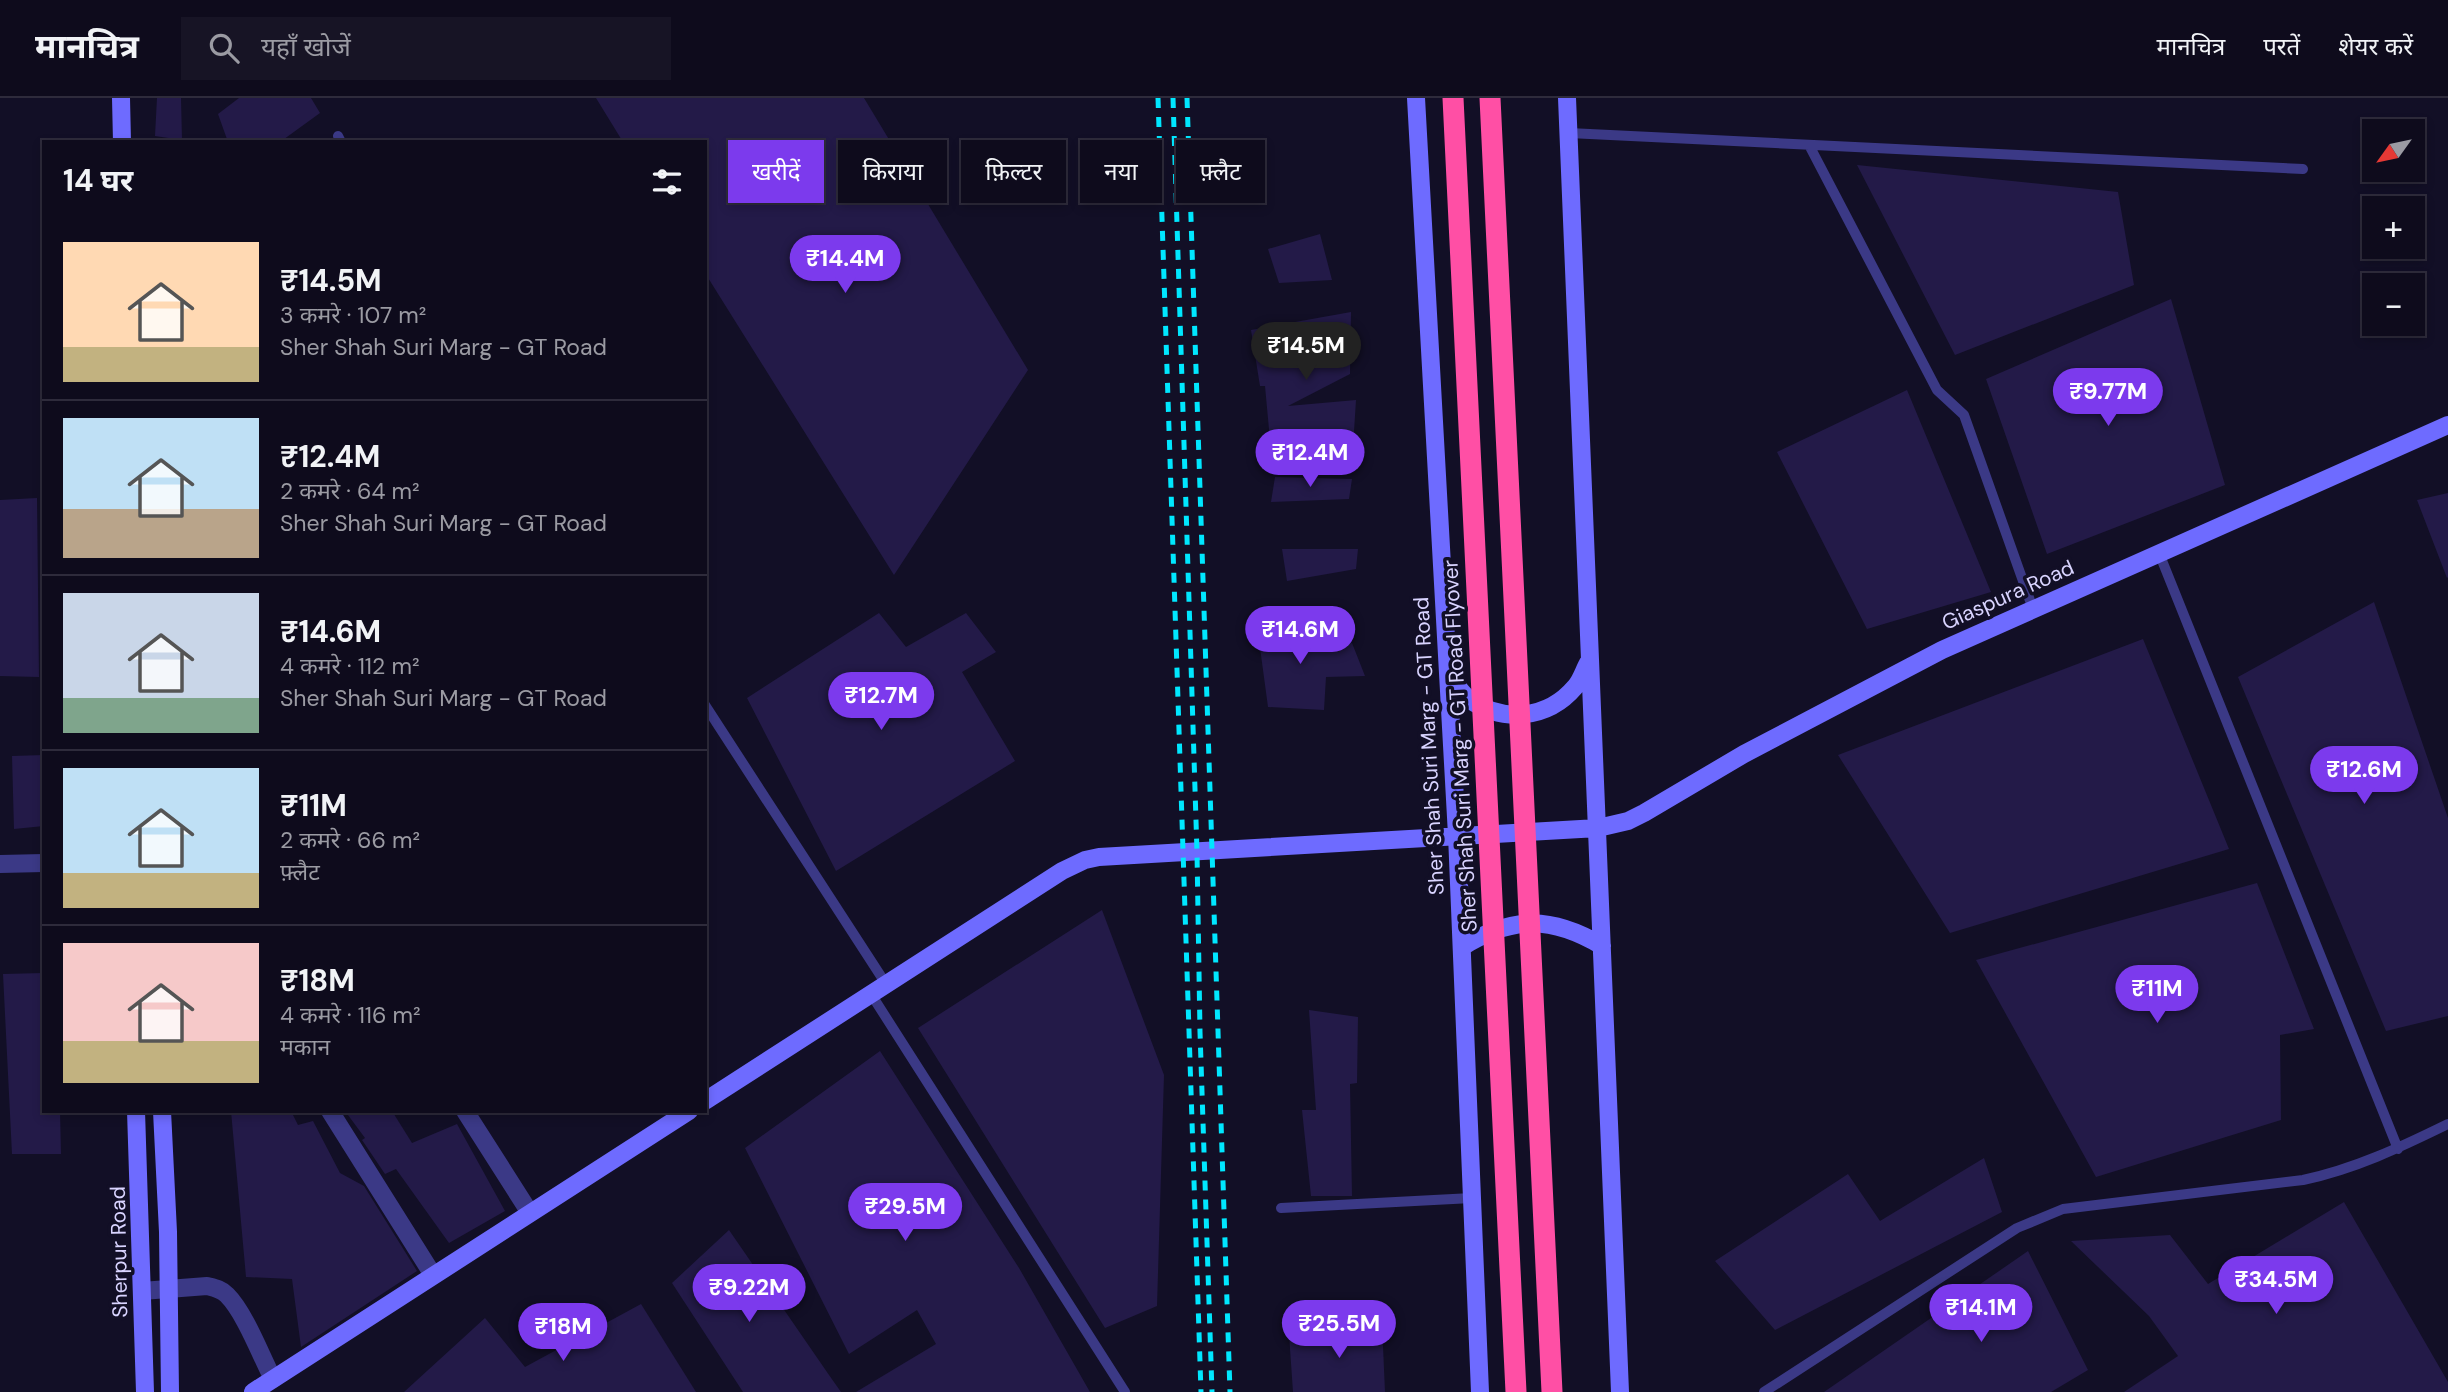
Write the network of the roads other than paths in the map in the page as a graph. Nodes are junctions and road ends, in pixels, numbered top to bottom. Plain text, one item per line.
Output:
1 (121, 98) edge
2 (1416, 98) edge
3 (1453, 98) edge
4 (1490, 98) edge
5 (1567, 98) edge
6 (1569, 133) junction
7 (122, 140) edge
8 (1810, 145) junction
9 (2303, 169) dead end
10 (2448, 425) edge
11 (2159, 553) junction
12 (2033, 609) junction
13 (1589, 659) junction
14 (1449, 675) junction
15 (707, 708) edge
16 (1598, 828) junction
17 (1457, 835) junction
18 (42, 863) edge
19 (0, 864) edge
20 (1602, 946) junction
21 (1462, 947) junction
22 (878, 989) junction
23 (707, 1100) edge
24 (136, 1113) edge
25 (162, 1113) edge
26 (331, 1113) edge
27 (466, 1113) edge
28 (686, 1113) edge
29 (2448, 1124) edge
30 (2398, 1149) junction
31 (1472, 1198) junction
32 (1281, 1208) dead end
33 (530, 1213) junction
34 (433, 1275) junction
35 (169, 1290) junction
36 (142, 1291) junction
37 (273, 1379) junction
38 (145, 1392) edge
39 (170, 1392) edge
40 (253, 1392) edge
41 (1125, 1392) edge
42 (1480, 1392) edge
43 (1516, 1392) edge
44 (1552, 1392) edge
45 (1620, 1392) edge
46 (1764, 1392) edge

1 - 7 street
2 - 14 street, Sher Shah Suri Marg - GT Road
3 - 43 highway, Sher Shah Suri Marg - GT Road Flyover, bridge
4 - 44 highway, bridge
5 - 6 street
6 - 8 lane
6 - 13 street
8 - 9 lane
8 - 12 lane
10 - 11 street, Giaspura Road
11 - 12 street, Giaspura Road
11 - 30 lane
12 - 16 street, Giaspura Road
13 - 14 street
13 - 16 street
14 - 17 street, Sher Shah Suri Marg - GT Road
15 - 22 lane
16 - 17 street, Giaspura Road
16 - 20 street
17 - 21 street, Sher Shah Suri Marg - GT Road
17 - 22 street, Giaspura Road
18 - 19 street
20 - 21 street
20 - 45 street
21 - 31 street, Sher Shah Suri Marg - GT Road
22 - 23 street, Giaspura Road
22 - 41 lane
24 - 36 street, Sherpur Road
25 - 35 street
26 - 34 street
27 - 33 street
28 - 33 street
29 - 30 lane
30 - 46 lane
31 - 32 lane
31 - 42 street, Sher Shah Suri Marg - GT Road
33 - 34 street
34 - 37 street
35 - 36 street
35 - 37 street
35 - 39 street
36 - 38 street, Sherpur Road
37 - 40 street

